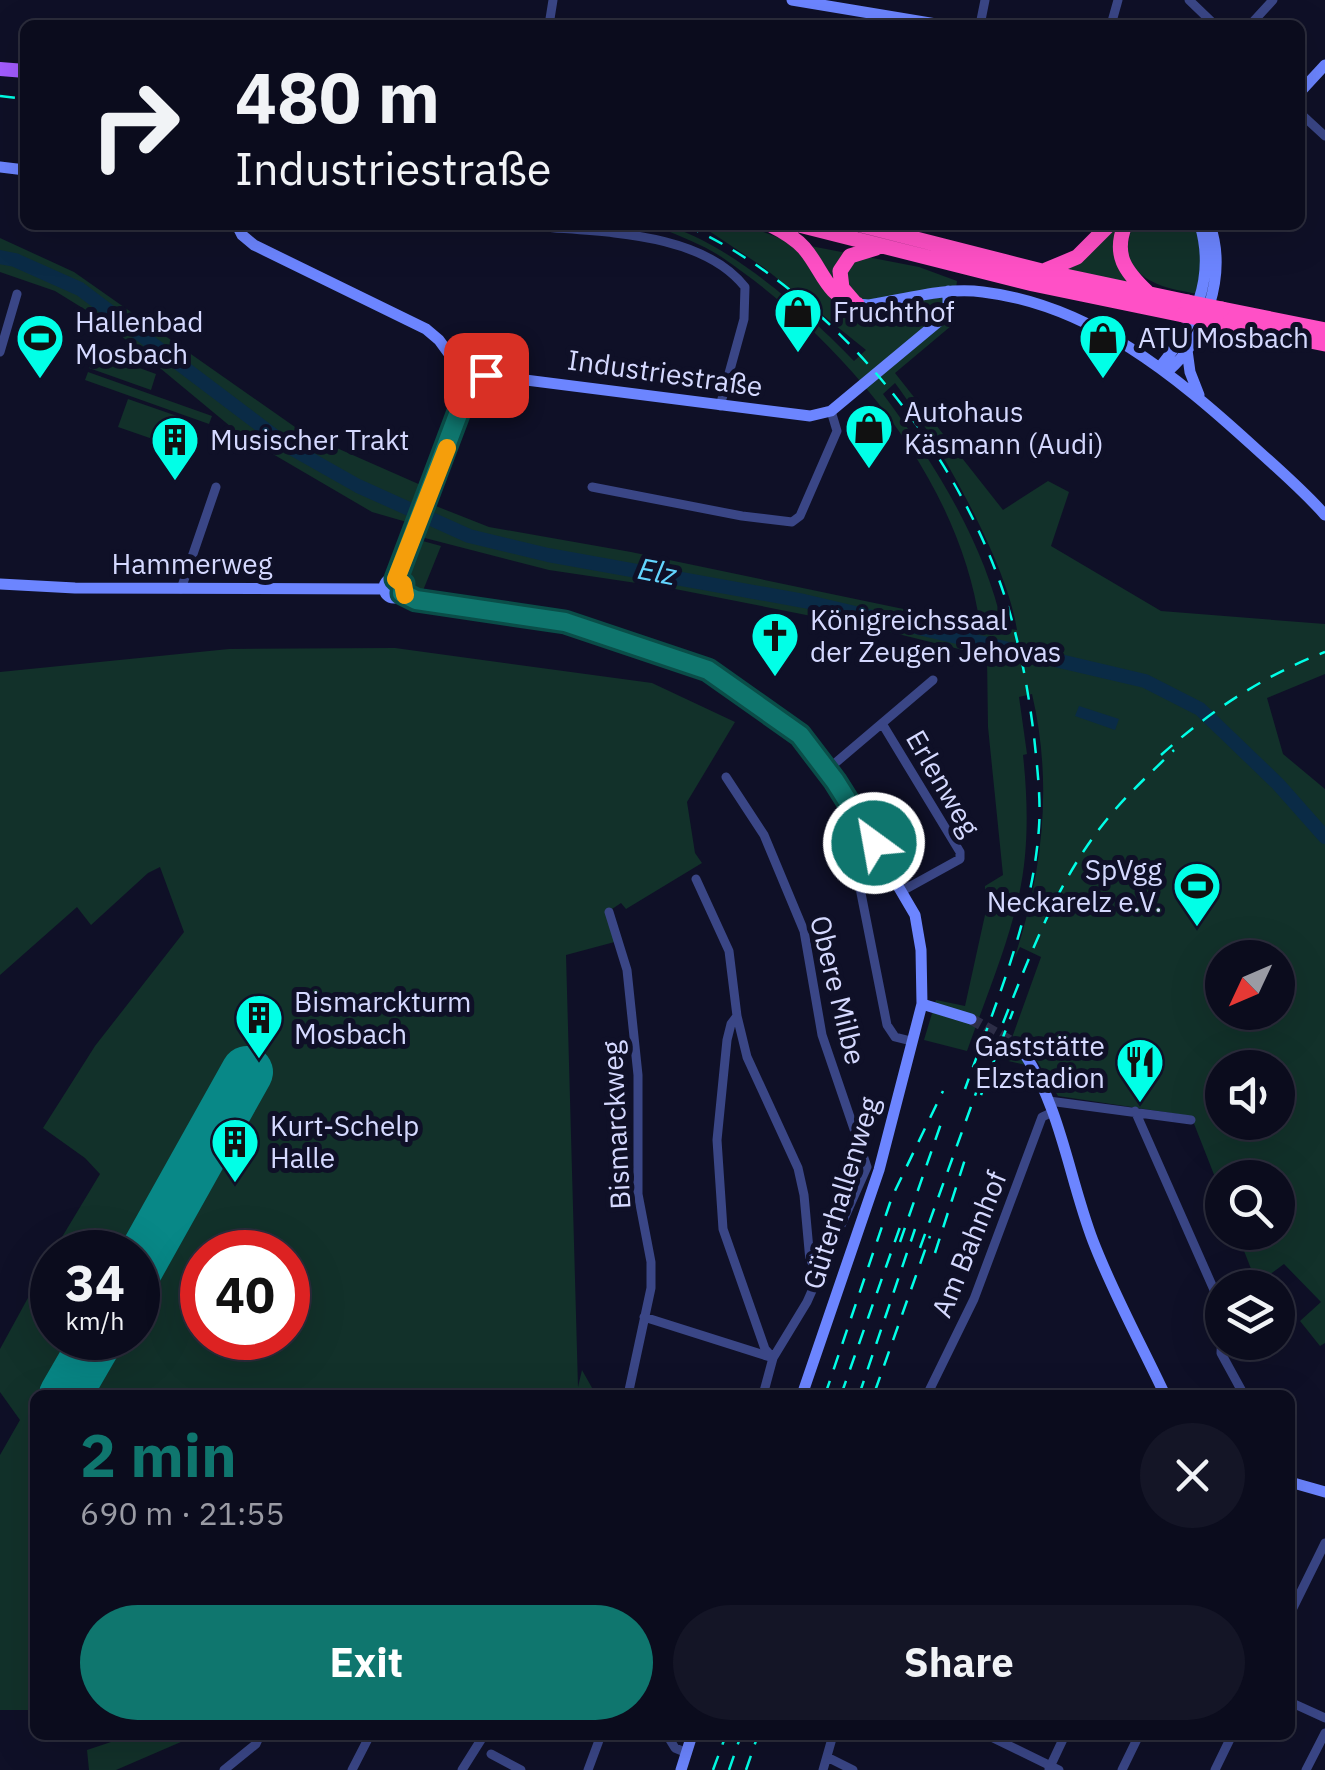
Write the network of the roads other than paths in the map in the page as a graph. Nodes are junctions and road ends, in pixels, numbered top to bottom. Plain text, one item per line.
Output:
1 (792, 0) edge
2 (1189, 0) edge
3 (1273, 0) edge
4 (868, 14) junction
5 (886, 20) edge
6 (908, 20) edge
7 (1210, 20) edge
8 (1255, 20) edge
9 (1325, 64) edge
10 (1305, 86) edge
11 (1305, 118) edge
12 (1325, 136) edge
13 (240, 230) edge
14 (565, 230) edge
15 (778, 230) edge
16 (819, 230) edge
17 (897, 230) edge
18 (1104, 230) edge
19 (1124, 230) edge
20 (1201, 230) edge
21 (1211, 230) edge
22 (883, 246) junction
23 (1042, 271) junction
24 (948, 292) junction
25 (17, 294) dead end
26 (1150, 295) junction
27 (857, 304) junction
28 (1185, 309) junction
29 (1219, 316) junction
30 (1325, 330) edge
31 (1325, 344) edge
32 (1181, 349) junction
33 (0, 352) edge
34 (1148, 358) junction
35 (1164, 370) junction
36 (471, 384) junction
37 (1200, 399) junction
38 (720, 406) junction
39 (831, 411) junction
40 (216, 486) dead end
41 (592, 487) dead end
42 (1325, 515) edge
43 (396, 579) junction
44 (0, 584) edge
45 (181, 589) junction
46 (384, 589) junction
47 (402, 593) junction
48 (934, 680) dead end
49 (883, 724) junction
50 (827, 770) junction
51 (726, 777) dead end
52 (890, 870) junction
53 (696, 880) dead end
54 (902, 891) junction
55 (609, 912) dead end
56 (922, 1004) junction
57 (737, 1016) junction
58 (971, 1019) tunnel mouth
59 (912, 1041) junction
60 (1024, 1053) tunnel mouth
61 (1051, 1107) junction
62 (1135, 1111) junction
63 (1191, 1120) dead end
64 (873, 1169) junction
65 (1205, 1270) edge
66 (817, 1275) junction
67 (644, 1317) junction
68 (774, 1358) junction
69 (1225, 1360) edge
70 (629, 1390) edge
71 (764, 1390) edge
72 (804, 1390) edge
73 (928, 1390) edge
74 (1163, 1390) edge
75 (1241, 1390) edge
76 (1295, 1483) edge
77 (1325, 1492) edge
78 (1325, 1543) edge
79 (1295, 1604) edge
80 (1295, 1704) edge
81 (1325, 1718) edge
82 (1325, 1733) edge
83 (258, 1740) edge
84 (367, 1740) edge
85 (481, 1740) edge
86 (598, 1740) edge
87 (670, 1740) edge
88 (691, 1740) edge
89 (832, 1740) edge
90 (997, 1740) edge
91 (1063, 1740) edge
92 (1137, 1740) edge
93 (1229, 1740) edge
94 (687, 1753) junction
95 (491, 1754) dead end
96 (827, 1758) junction
97 (1053, 1769) edge
98 (224, 1770) edge
99 (352, 1770) edge
100 (462, 1770) edge
101 (520, 1770) edge
102 (588, 1770) edge
103 (682, 1770) edge
104 (823, 1770) edge
105 (853, 1770) edge
106 (1122, 1770) edge
107 (1214, 1770) edge
108 (1306, 1770) edge

1 - 4 street
2 - 7 street
3 - 8 street
4 - 5 street
4 - 6 street
9 - 10 street
11 - 12 street
13 - 36 street
14 - 38 street
15 - 27 highway
16 - 22 highway
17 - 23 highway
18 - 23 highway
19 - 26 highway
20 - 32 street
21 - 32 street
22 - 27 highway
22 - 28 highway
23 - 26 highway
24 - 27 street
24 - 34 street
24 - 39 street
25 - 33 street
26 - 28 highway
28 - 29 highway, bridge
29 - 30 highway
29 - 31 highway
32 - 34 street
32 - 35 street
32 - 37 street
34 - 35 street
35 - 37 street
36 - 38 street, Industriestraße
36 - 43 street
37 - 42 street
38 - 39 street, Industriestraße
39 - 41 street
40 - 45 street
43 - 46 street
43 - 47 street
44 - 45 street, Hammerweg
45 - 46 street, Hammerweg
46 - 47 street
47 - 50 street, Güterhallenweg
48 - 49 street, Erlenweg
49 - 50 street, Erlenweg
49 - 54 street, Erlenweg
50 - 52 street, Güterhallenweg
51 - 64 street, Obere Milbe
52 - 54 street, Güterhallenweg
52 - 59 street
53 - 57 street
54 - 56 street, Güterhallenweg
55 - 67 street, Bismarckweg
56 - 58 street
56 - 59 street, Güterhallenweg
57 - 66 street
57 - 68 street
59 - 64 street, Güterhallenweg
60 - 61 street
61 - 62 street
61 - 73 street, Am Bahnhof
61 - 74 street
62 - 63 street
62 - 65 street
64 - 66 street
64 - 72 street, Güterhallenweg
66 - 68 street
67 - 68 street
67 - 70 street, Bismarckweg
68 - 71 street
69 - 75 street
76 - 77 street
78 - 79 street
80 - 81 street
82 - 108 street
83 - 98 street
84 - 99 street
85 - 100 street
86 - 102 street
87 - 94 street
88 - 94 street
89 - 96 street
90 - 97 street
91 - 97 street
92 - 106 street
93 - 107 street
94 - 103 street
95 - 101 street
96 - 104 street
96 - 105 street

